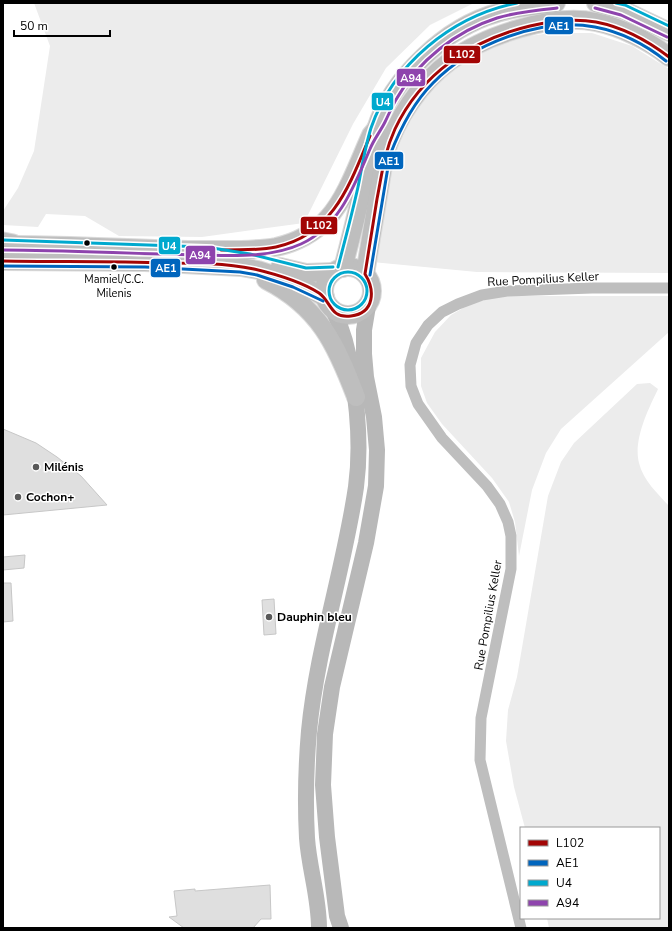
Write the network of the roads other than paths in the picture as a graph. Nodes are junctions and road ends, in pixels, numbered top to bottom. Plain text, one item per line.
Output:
1 (556, 3) edge
2 (596, 3) edge
3 (669, 32) edge
4 (669, 57) edge
5 (376, 129) junction
6 (5, 249) edge
7 (174, 250) junction
8 (214, 265) junction
9 (338, 270) junction
10 (365, 274) junction
11 (669, 288) edge
12 (330, 304) junction
13 (368, 306) junction
14 (356, 396) junction
15 (319, 928) edge
16 (341, 928) edge
17 (522, 928) edge

1 - 5 main road
2 - 3 main road
4 - 10 main road
5 - 7 main road
5 - 9 main road
6 - 7 main road
6 - 8 main road
7 - 9 main road
8 - 12 main road
8 - 14 main road
9 - 10 main road
9 - 12 main road
10 - 13 main road
11 - 17 street, Rue Pompilius Keller
12 - 13 main road
12 - 14 main road
13 - 16 main road
14 - 15 main road

